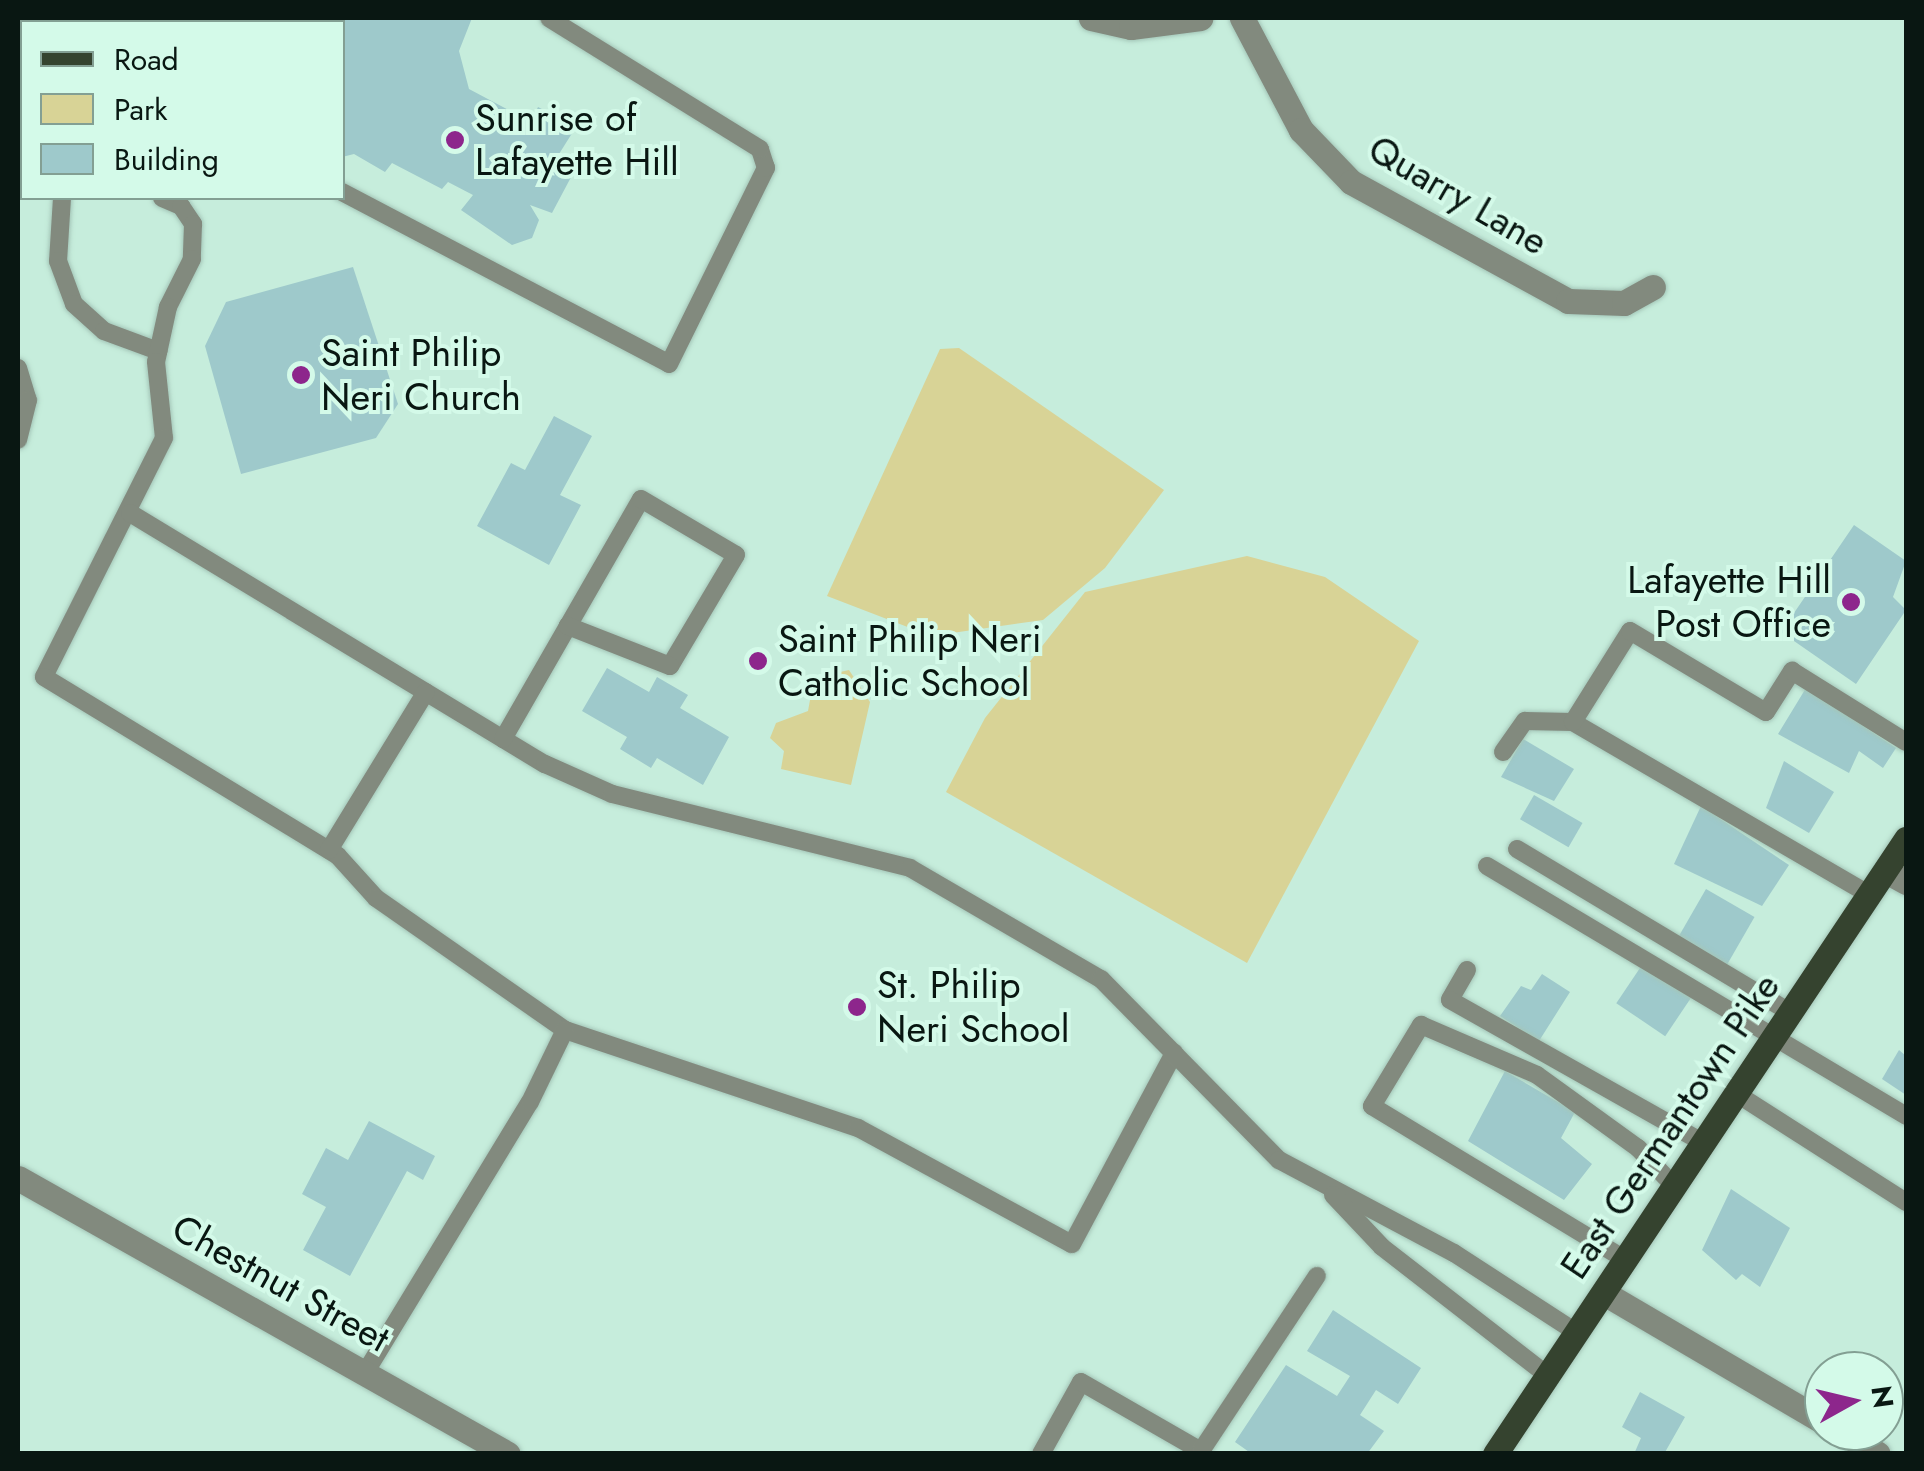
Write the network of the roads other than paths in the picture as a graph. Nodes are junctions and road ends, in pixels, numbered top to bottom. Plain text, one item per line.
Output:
1 (549, 18) edge
2 (1091, 18) edge
3 (1200, 18) edge
4 (1242, 18) edge
5 (345, 194) edge
6 (62, 200) edge
7 (167, 200) edge
8 (1653, 287) dead end
9 (158, 351) junction
10 (18, 368) edge
11 (18, 440) edge
12 (130, 513) junction
13 (568, 626) junction
14 (426, 692) junction
15 (1573, 722) junction
16 (503, 739) junction
17 (1906, 742) edge
18 (1502, 752) dead end
19 (1906, 840) edge
20 (1517, 848) dead end
21 (329, 850) junction
22 (1486, 866) dead end
23 (1896, 876) edge
24 (1870, 895) junction
25 (1467, 970) dead end
26 (1791, 1013) junction
27 (564, 1030) junction
28 (1774, 1038) junction
29 (1174, 1053) junction
30 (1737, 1094) junction
31 (1906, 1116) edge
32 (1704, 1143) junction
33 (18, 1178) edge
34 (1322, 1183) junction
35 (1675, 1187) junction
36 (1906, 1202) edge
37 (1626, 1260) junction
38 (1316, 1276) dead end
39 (1604, 1293) junction
40 (1577, 1333) junction
41 (364, 1373) junction
42 (1547, 1375) junction
43 (1804, 1410) edge
44 (1200, 1452) edge
45 (508, 1454) edge
46 (1041, 1454) edge
47 (1495, 1454) edge

1 - 5 lane
2 - 3 street
4 - 8 street, Quarry Lane
6 - 9 lane
7 - 9 lane
9 - 12 lane
10 - 11 lane
12 - 14 lane
12 - 21 lane
13 - 13 lane
13 - 16 lane
14 - 16 lane
14 - 21 lane
15 - 17 lane
15 - 18 lane
15 - 24 lane
16 - 29 lane
19 - 23 main road, East Germantown Pike
20 - 26 lane
21 - 27 lane
22 - 28 lane
23 - 24 main road, East Germantown Pike
24 - 26 main road, East Germantown Pike
25 - 32 lane
26 - 28 main road, East Germantown Pike
27 - 29 lane
27 - 41 lane
28 - 30 main road, East Germantown Pike
28 - 31 lane
29 - 34 lane
30 - 32 main road, East Germantown Pike
30 - 36 lane
32 - 35 main road, East Germantown Pike
33 - 41 street, Chestnut Street
34 - 40 lane
34 - 42 lane
35 - 37 main road, East Germantown Pike
35 - 37 lane
37 - 39 main road, East Germantown Pike
38 - 44 lane
39 - 40 main road, East Germantown Pike
39 - 43 street
40 - 42 main road, East Germantown Pike
41 - 45 street, Chestnut Street
42 - 47 main road, East Germantown Pike
44 - 46 lane

